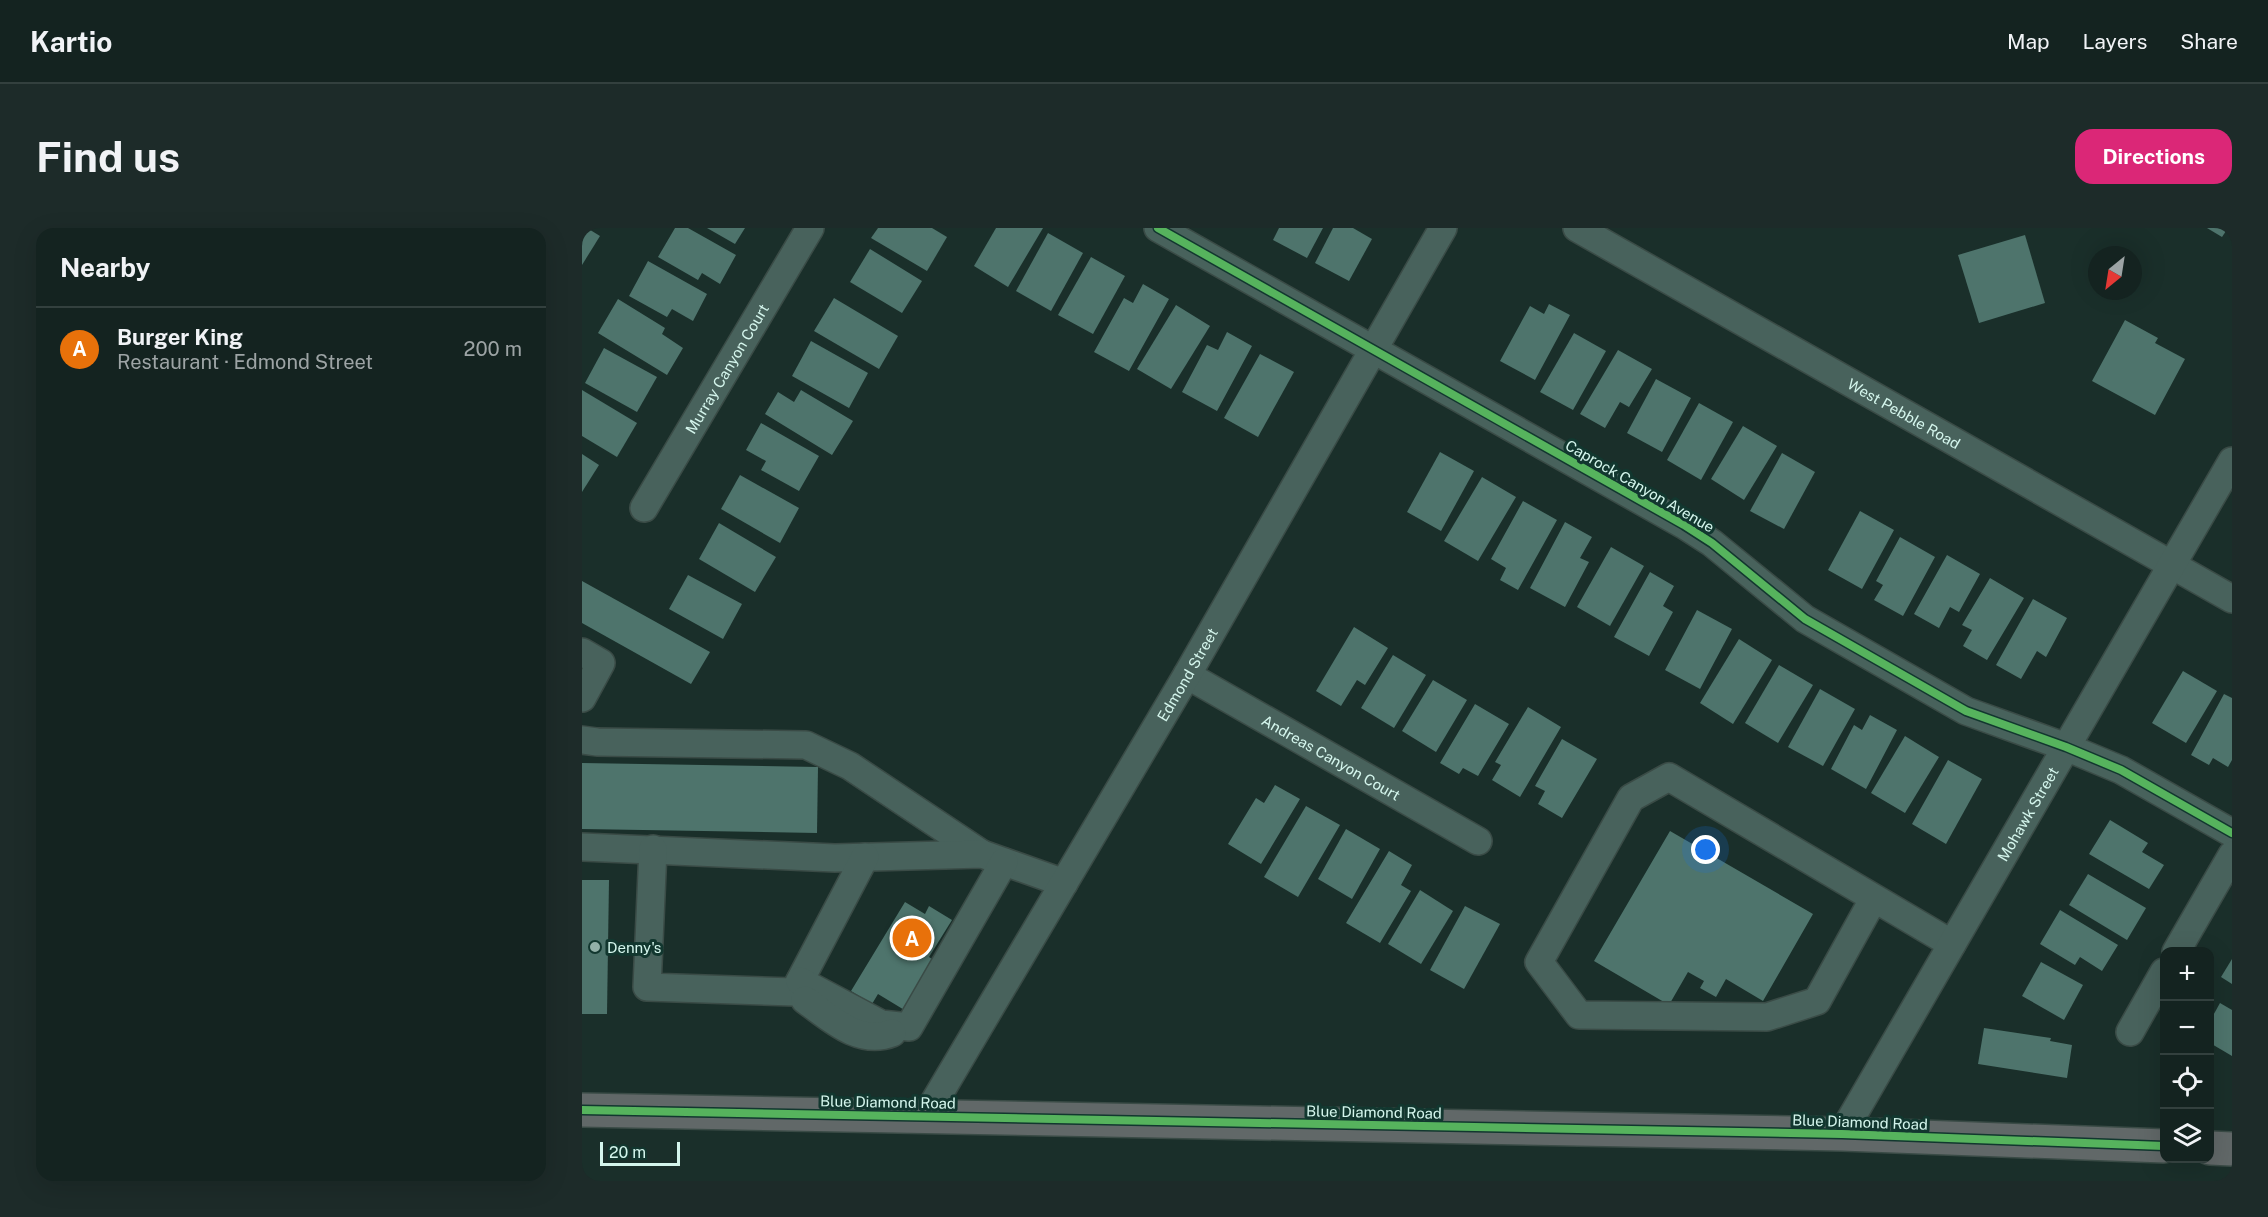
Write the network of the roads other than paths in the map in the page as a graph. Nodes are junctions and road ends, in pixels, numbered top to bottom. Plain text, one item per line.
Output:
1 (810, 228) edge
2 (1158, 228) edge
3 (1443, 228) edge
4 (1577, 228) edge
5 (1373, 351) junction
6 (2232, 461) edge
7 (644, 508) dead end
8 (2171, 566) junction
9 (2232, 599) edge
10 (582, 652) edge
11 (1187, 675) junction
12 (582, 698) edge
13 (582, 740) edge
14 (2066, 747) junction
15 (2232, 833) edge
16 (1478, 840) dead end
17 (582, 847) edge
18 (653, 849) junction
19 (2232, 855) edge
20 (865, 857) junction
21 (993, 858) junction
22 (1064, 883) junction
23 (1874, 898) junction
24 (1952, 944) junction
25 (2178, 947) edge
26 (2160, 979) edge
27 (797, 986) junction
28 (2130, 1032) dead end
29 (582, 1110) edge
30 (926, 1116) junction
31 (1842, 1134) junction
32 (2160, 1146) edge
33 (2214, 1148) edge
34 (2232, 1149) edge

1 - 7 street, Murray Canyon Court
2 - 5 street, Caprock Canyon Avenue
3 - 5 street, Edmond Street
4 - 8 street, West Pebble Road
5 - 11 street, Edmond Street
5 - 14 street, Caprock Canyon Avenue
6 - 8 street, Mohawk Street
8 - 9 street, West Pebble Road
8 - 14 street, Mohawk Street
10 - 12 street
11 - 16 street, Andreas Canyon Court
11 - 22 street, Edmond Street
13 - 21 street
14 - 15 street, Caprock Canyon Avenue
14 - 24 street, Mohawk Street
17 - 18 street
18 - 20 street
18 - 27 street
19 - 25 street
20 - 21 street
20 - 27 street
21 - 22 street
21 - 27 street
22 - 30 street, Edmond Street
23 - 23 street
23 - 24 street
24 - 31 street, Mohawk Street
26 - 28 street
29 - 30 highway, Blue Diamond Road
30 - 31 highway, Blue Diamond Road
31 - 32 highway, Blue Diamond Road
33 - 34 highway

